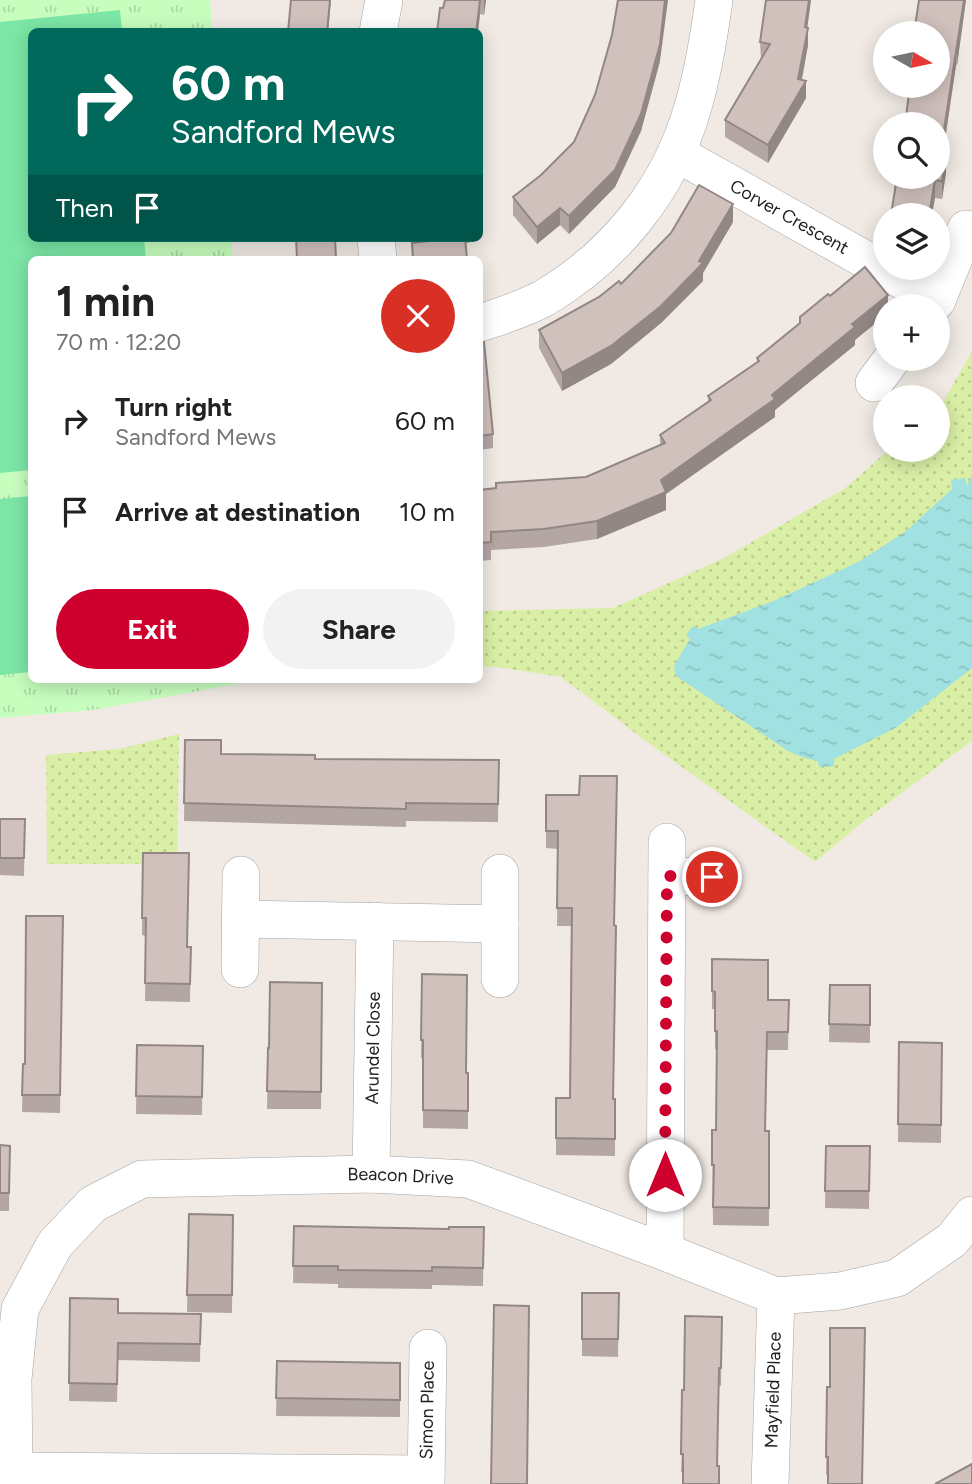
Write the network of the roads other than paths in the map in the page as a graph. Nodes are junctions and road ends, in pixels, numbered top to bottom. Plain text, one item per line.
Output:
1 (384, 0) edge
2 (714, 0) edge
3 (379, 28) edge
4 (676, 153) junction
5 (966, 229) dead end
6 (919, 294) edge
7 (938, 294) edge
8 (483, 322) edge
9 (500, 873) dead end
10 (242, 875) dead end
11 (712, 877) dead end
12 (240, 919) junction
13 (375, 921) junction
14 (500, 924) junction
15 (240, 969) dead end
16 (500, 979) dead end
17 (371, 1174) junction
18 (972, 1215) edge
19 (665, 1252) junction
20 (776, 1296) junction
21 (10, 1305) edge
22 (428, 1348) dead end
23 (14, 1477) edge
24 (426, 1479) edge
25 (770, 1484) edge

1 - 3 street
2 - 4 street
4 - 6 street, Corver Crescent
4 - 8 street
5 - 7 street, Corver Crescent
9 - 14 street
10 - 12 street
11 - 19 street
12 - 13 street
12 - 15 street
13 - 14 street
13 - 17 street, Arundel Close
14 - 16 street
17 - 19 street, Beacon Drive
17 - 21 street, Beacon Drive
18 - 20 street, Beacon Drive
19 - 20 street, Beacon Drive
20 - 25 street, Mayfield Place
21 - 23 street, Beacon Drive
22 - 24 street, Simon Place
23 - 24 street, Simon Place

